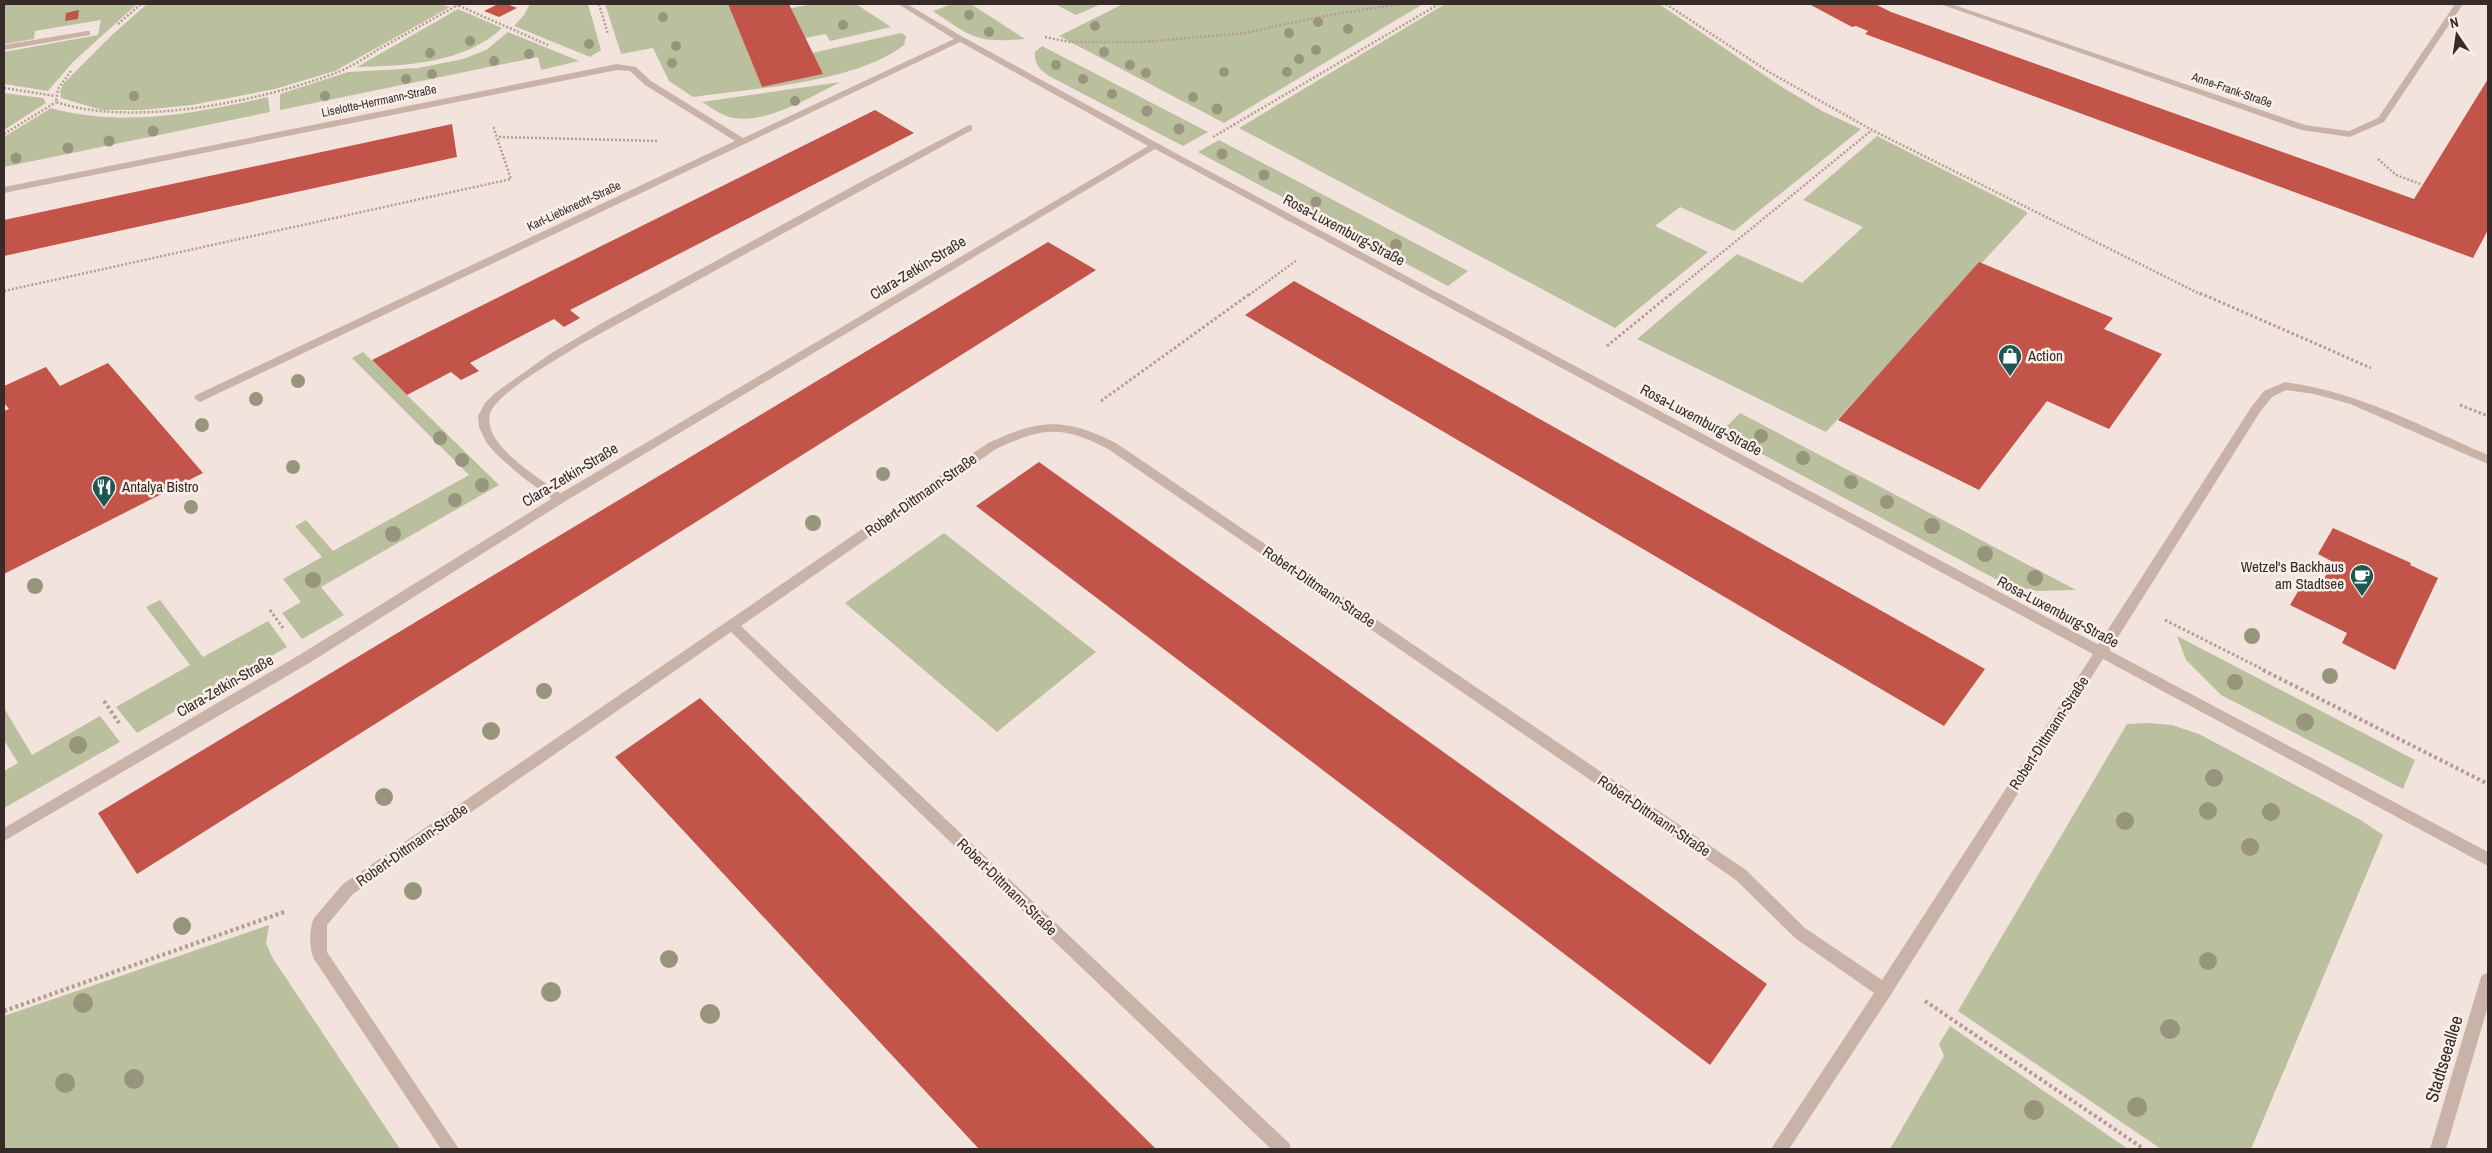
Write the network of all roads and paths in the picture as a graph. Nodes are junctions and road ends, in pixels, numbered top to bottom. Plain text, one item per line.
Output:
1 (141, 4) edge
2 (458, 4) edge
3 (902, 4) edge
4 (1401, 4) edge
5 (1439, 4) edge
6 (1666, 4) edge
7 (1944, 4) edge
8 (2459, 4) edge
9 (114, 27) dead end
10 (87, 33) dead end
11 (1045, 37) dead end
12 (960, 39) junction
13 (4, 48) edge
14 (74, 67) dead end
15 (604, 69) junction
16 (4, 88) edge
17 (478, 94) junction
18 (55, 96) junction
19 (56, 102) junction
20 (969, 128) dead end
21 (1872, 130) junction
22 (4, 134) edge
23 (2350, 134) junction
24 (498, 137) junction
25 (660, 141) dead end
26 (741, 141) junction
27 (1156, 146) junction
28 (1178, 158) junction
29 (2422, 185) dead end
30 (4, 190) edge
31 (1328, 238) junction
32 (4, 291) edge
33 (2374, 370) dead end
34 (1577, 371) junction
35 (200, 398) dead end
36 (2454, 403) dead end
37 (2488, 416) edge
38 (1066, 426) junction
39 (2488, 460) edge
40 (560, 499) junction
41 (2131, 602) junction
42 (732, 625) junction
43 (2101, 652) junction
44 (2488, 784) edge
45 (4, 835) edge
46 (2488, 859) edge
47 (348, 889) junction
48 (2488, 980) edge
49 (1887, 984) junction
50 (4, 1011) edge
51 (451, 1149) edge
52 (1283, 1149) edge
53 (1779, 1149) edge
54 (2144, 1149) edge
55 (2438, 1149) edge

1 - 9 path
2 - 15 path
2 - 19 path
3 - 12 street, Rosa-Luxemburg-Straße
4 - 11 path
5 - 28 path
6 - 21 path
7 - 23 street, Anne-Frank-Straße
8 - 23 street
10 - 13 street
12 - 26 street, Karl-Liebknecht-Straße
12 - 27 street, Rosa-Luxemburg-Straße
14 - 18 path
15 - 17 street, Liselotte-Herrmann-Straße
15 - 26 street, Liselotte-Herrmann-Straße
16 - 18 path
17 - 24 path
17 - 30 street, Liselotte-Herrmann-Straße
18 - 19 path
19 - 22 path
20 - 40 street
21 - 33 path
21 - 34 path
23 - 29 path
24 - 25 path
24 - 32 path
26 - 35 street, Karl-Liebknecht-Straße
27 - 28 street, Rosa-Luxemburg-Straße
27 - 40 street, Clara-Zetkin-Straße
28 - 31 street, Rosa-Luxemburg-Straße
31 - 34 street, Rosa-Luxemburg-Straße
31 - 38 path
34 - 43 street, Rosa-Luxemburg-Straße
36 - 37 path
38 - 42 street, Robert-Dittmann-Straße
38 - 49 street, Robert-Dittmann-Straße
39 - 41 street, Robert-Dittmann-Straße
40 - 45 street, Clara-Zetkin-Straße
41 - 43 street, Robert-Dittmann-Straße
41 - 44 path
42 - 47 street, Robert-Dittmann-Straße
42 - 52 street, Robert-Dittmann-Straße
43 - 46 street, Rosa-Luxemburg-Straße
43 - 49 street, Robert-Dittmann-Straße
47 - 50 path
47 - 51 street, Robert-Dittmann-Straße
48 - 55 street, Stadtseeallee
49 - 53 street, Robert-Dittmann-Straße
49 - 54 path

